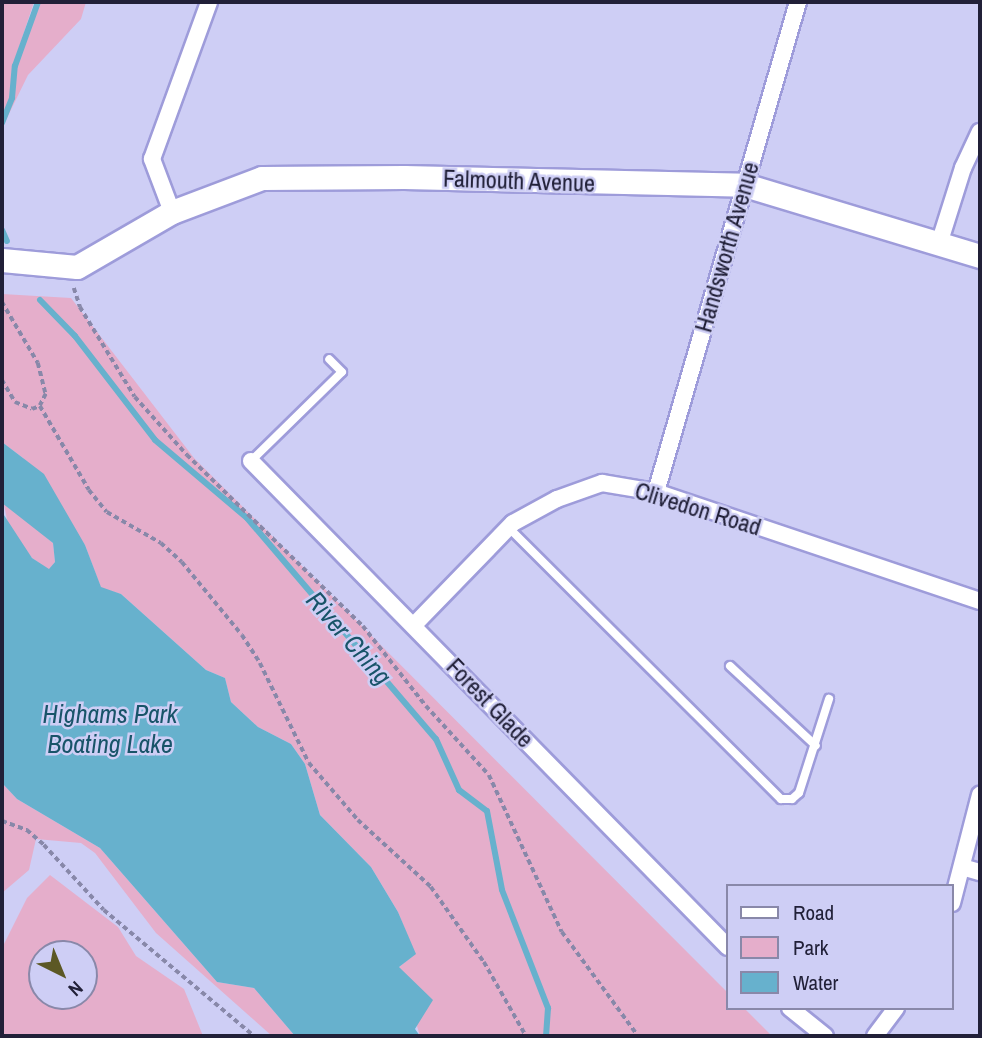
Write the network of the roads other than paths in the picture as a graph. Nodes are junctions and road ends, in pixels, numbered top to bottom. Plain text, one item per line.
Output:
1 (209, 2) edge
2 (799, 2) edge
3 (980, 132) edge
4 (745, 185) junction
5 (172, 212) junction
6 (939, 244) junction
7 (980, 256) edge
8 (2, 260) edge
9 (329, 359) dead end
10 (251, 461) joint
11 (656, 492) junction
12 (509, 528) junction
13 (980, 601) edge
14 (414, 625) junction
15 (730, 666) dead end
16 (829, 699) dead end
17 (816, 746) junction
18 (980, 795) edge
19 (962, 867) junction
20 (980, 872) edge
21 (954, 897) edge
22 (726, 945) edge
23 (792, 1010) edge
24 (894, 1010) edge
25 (825, 1036) edge
26 (875, 1036) edge

1 - 5 street
2 - 4 street, Handsworth Avenue
3 - 6 street
4 - 5 street, Falmouth Avenue
4 - 6 street, Falmouth Avenue
4 - 11 street, Handsworth Avenue
5 - 8 street, Falmouth Avenue
6 - 7 street, Falmouth Avenue
9 - 10 lane
10 - 14 street, Forest Glade
11 - 12 street, Clivedon Road
11 - 13 street, Clivedon Road
12 - 14 street, Clivedon Road
12 - 17 lane
14 - 22 street, Forest Glade
15 - 17 lane
16 - 17 lane
18 - 19 street
19 - 20 street
19 - 21 street
23 - 25 street
24 - 26 street

